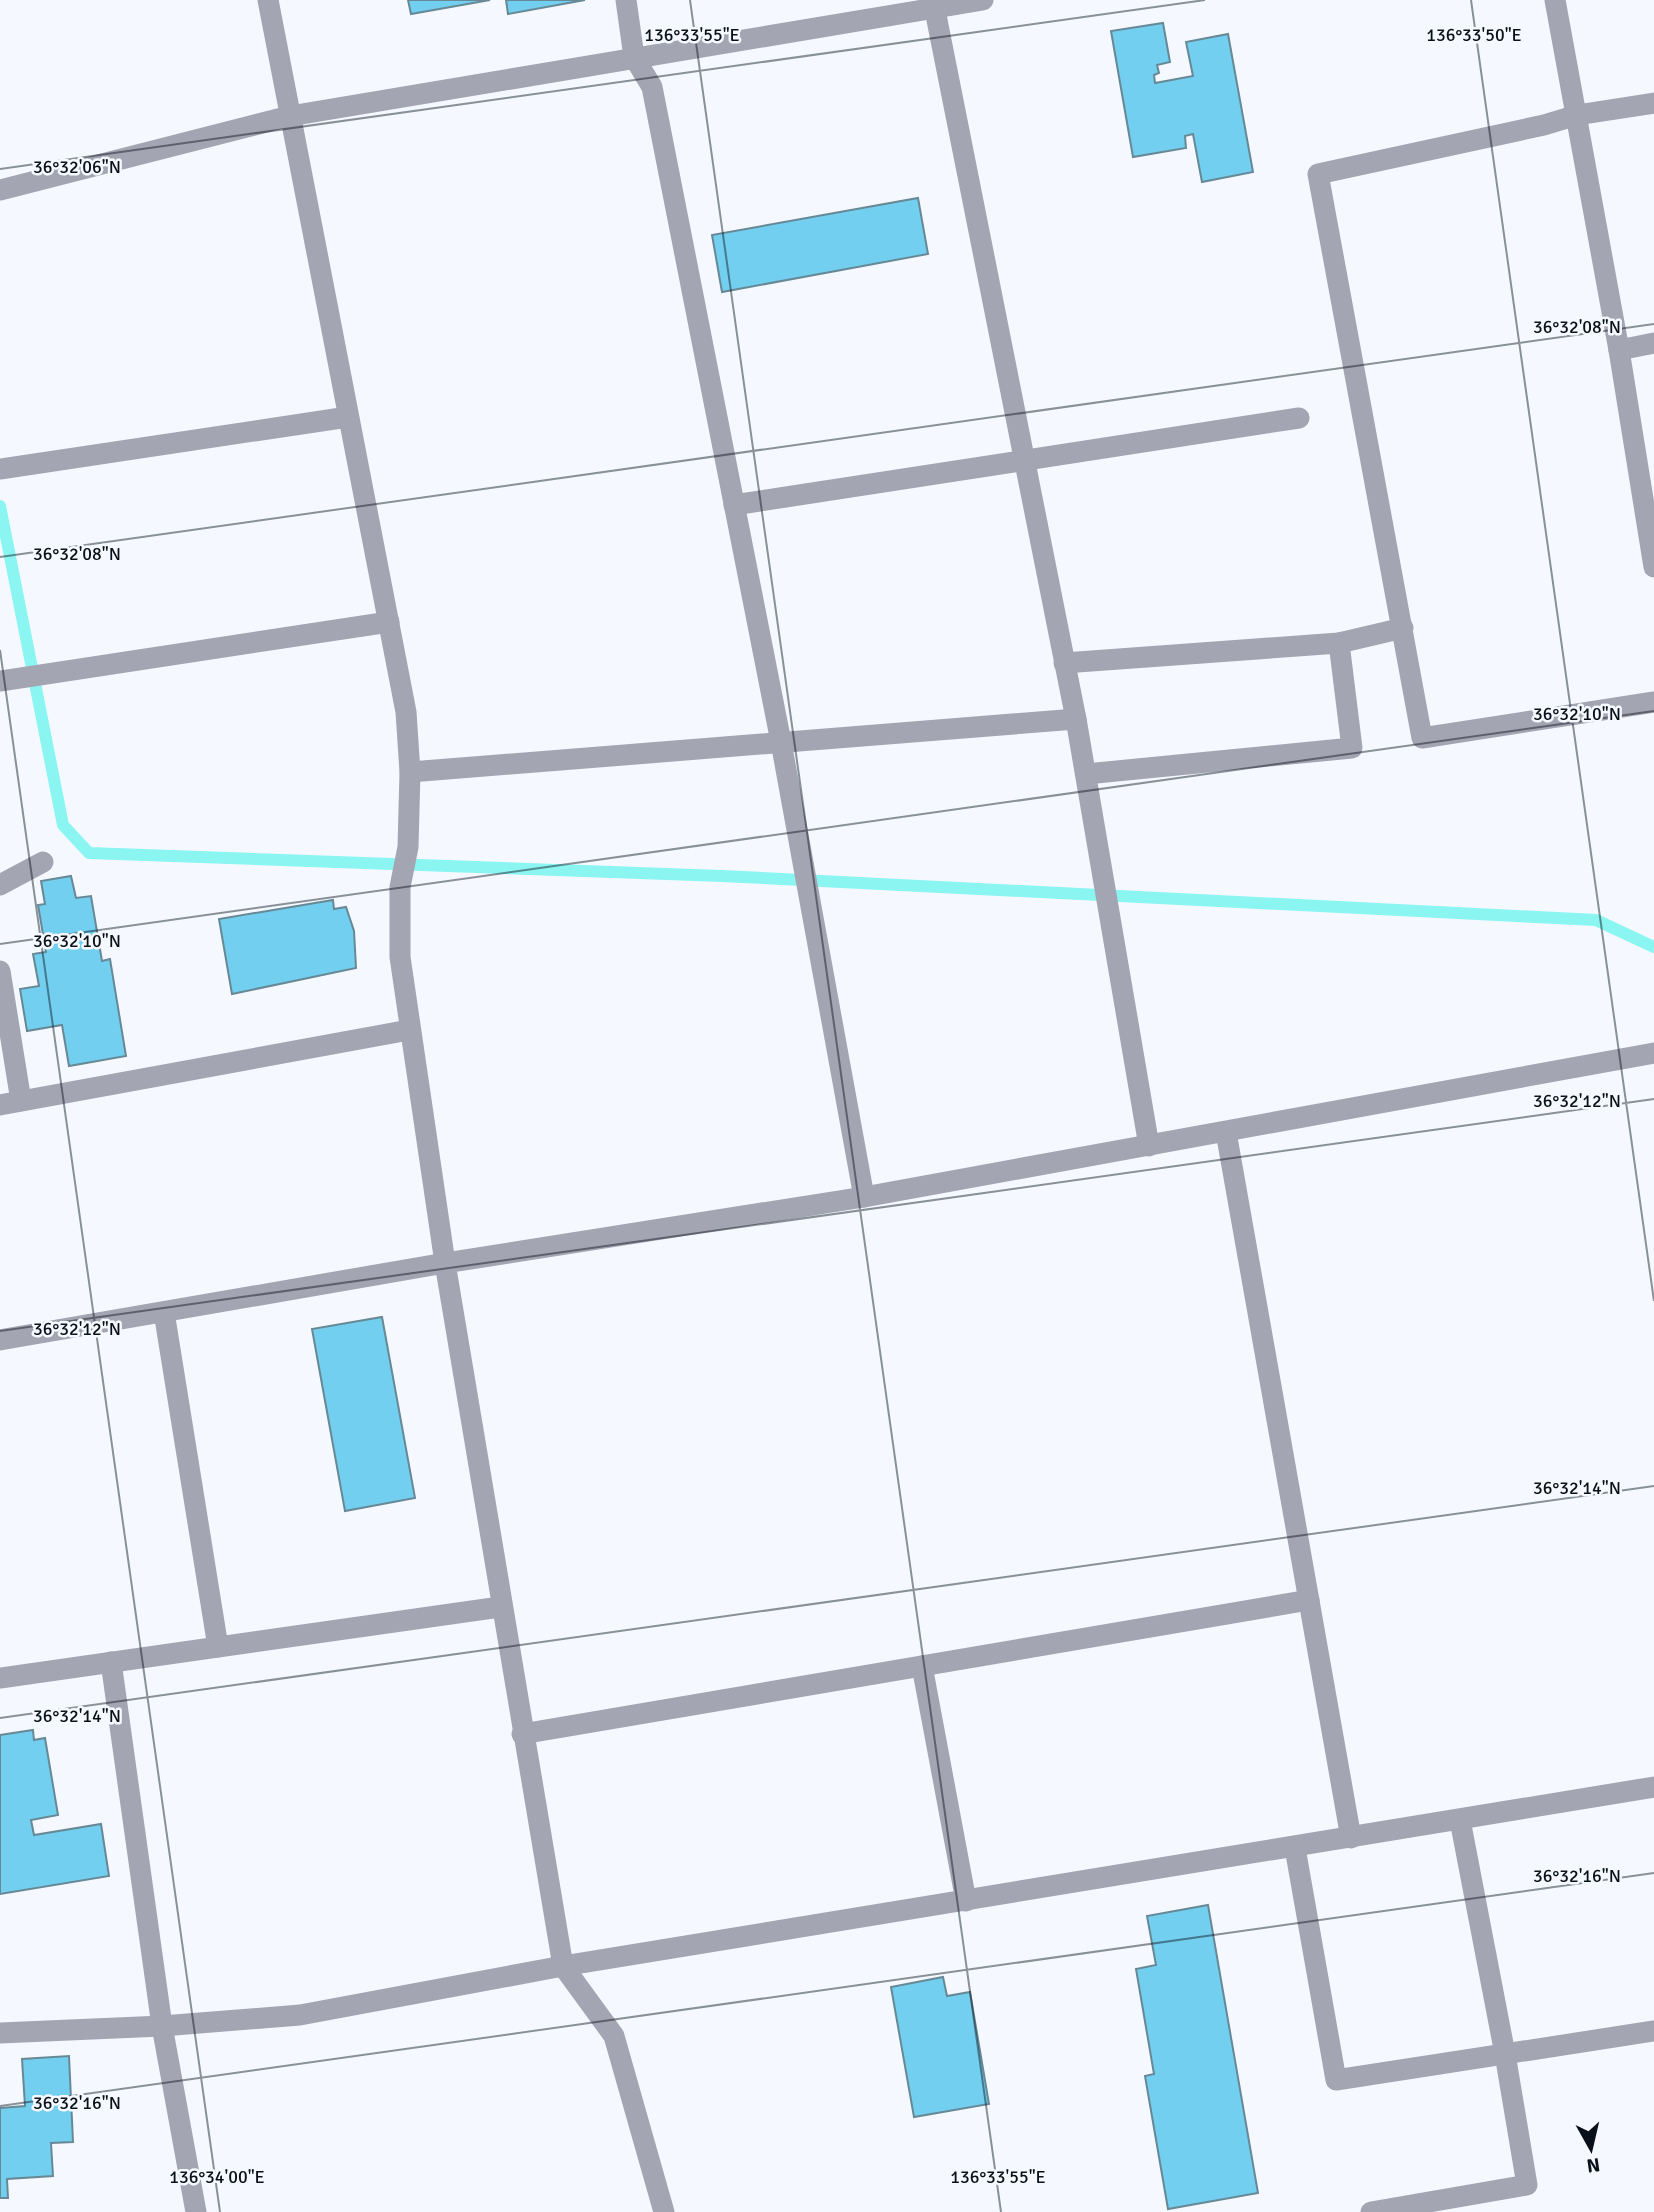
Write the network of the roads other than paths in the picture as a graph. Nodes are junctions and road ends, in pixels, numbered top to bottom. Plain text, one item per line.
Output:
1 (268, 0) edge
2 (626, 0) edge
3 (983, 0) edge
4 (1555, 0) edge
5 (934, 4) edge
6 (634, 57) junction
7 (1654, 103) edge
8 (1577, 115) junction
9 (290, 116) junction
10 (0, 190) edge
11 (1654, 343) edge
12 (1619, 349) junction
13 (348, 417) junction
14 (1299, 418) dead end
15 (1025, 462) junction
16 (3, 469) edge
17 (734, 505) junction
18 (1654, 567) edge
19 (388, 622) junction
20 (1403, 628) junction
21 (1339, 643) junction
22 (1064, 663) junction
23 (8, 680) edge
24 (1654, 702) edge
25 (1076, 719) junction
26 (781, 742) junction
27 (410, 772) junction
28 (1086, 774) junction
29 (43, 862) dead end
30 (0, 886) edge
31 (0, 971) edge
32 (409, 1030) junction
33 (1654, 1053) edge
34 (10, 1103) edge
35 (1226, 1132) junction
36 (1150, 1146) junction
37 (864, 1197) junction
38 (445, 1263) junction
39 (164, 1312) junction
40 (0, 1340) edge
41 (1309, 1600) junction
42 (500, 1607) junction
43 (218, 1647) junction
44 (111, 1662) junction
45 (922, 1666) junction
46 (0, 1678) edge
47 (522, 1734) junction
48 (1654, 1787) edge
49 (1460, 1820) junction
50 (1351, 1838) junction
51 (1295, 1848) junction
52 (966, 1901) junction
53 (563, 1966) junction
54 (162, 2026) junction
55 (1654, 2031) edge
56 (0, 2032) edge
57 (1505, 2054) junction
58 (196, 2212) edge
59 (664, 2212) edge
60 (1371, 2212) edge

1 - 9 street
2 - 6 street
3 - 5 street
4 - 8 street
5 - 6 street
5 - 15 street
6 - 9 street
6 - 17 street
7 - 8 street
8 - 12 street
8 - 20 street
9 - 10 street
9 - 13 street
11 - 12 street
12 - 18 street
13 - 16 street
13 - 19 street
14 - 15 street
15 - 17 street
15 - 22 street
17 - 26 street
19 - 23 street
19 - 27 street
20 - 21 street
20 - 24 street
21 - 22 street
21 - 28 street
22 - 25 street
25 - 26 street
25 - 28 street
26 - 27 street
26 - 37 street
27 - 32 street
28 - 36 street
29 - 30 street
31 - 34 street
32 - 34 street
32 - 38 street
33 - 35 street
35 - 36 street
35 - 41 street
36 - 37 street
37 - 38 street
38 - 39 street
38 - 42 street
39 - 40 street
39 - 43 street
41 - 45 street
41 - 50 street
42 - 43 street
42 - 47 street
43 - 44 street
44 - 46 street
44 - 54 street
45 - 47 street
45 - 52 street
47 - 53 street
48 - 49 street
49 - 50 street
49 - 57 street
50 - 51 street
51 - 52 street
51 - 57 street
52 - 53 street
53 - 54 street
53 - 59 street
54 - 56 street
54 - 58 street
55 - 57 street
57 - 60 street

